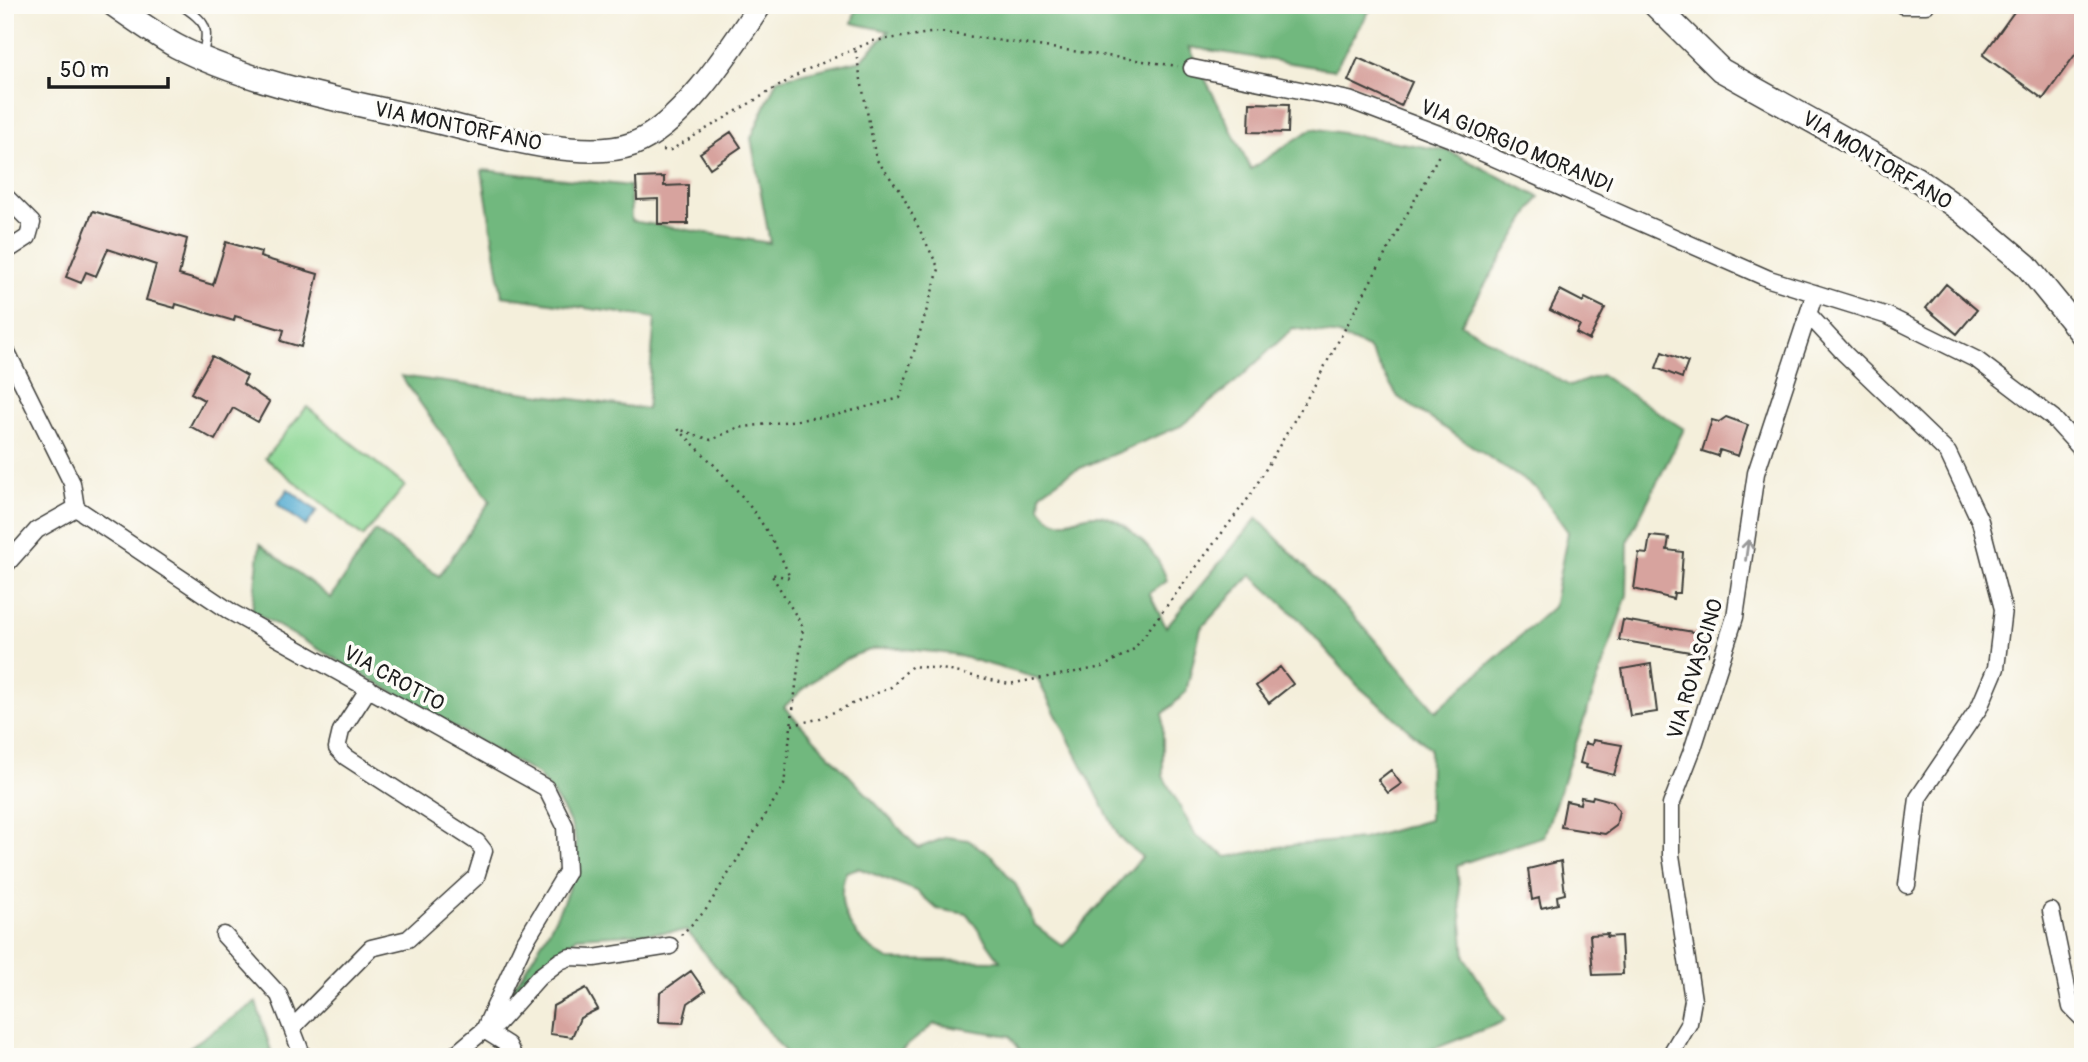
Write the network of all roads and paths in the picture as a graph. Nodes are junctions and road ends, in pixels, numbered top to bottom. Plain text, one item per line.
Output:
1 (114, 5) edge
2 (181, 5) edge
3 (760, 5) edge
4 (1655, 5) edge
5 (1902, 5) edge
6 (1926, 5) edge
7 (855, 48) junction
8 (202, 56) junction
9 (1192, 68) joint
10 (1448, 138) junction
11 (633, 144) junction
12 (5, 196) edge
13 (5, 252) edge
14 (1815, 293) junction
15 (1809, 315) junction
16 (2083, 335) edge
17 (5, 348) edge
18 (2083, 451) edge
19 (76, 509) junction
20 (6, 564) edge
21 (369, 688) junction
22 (792, 725) junction
23 (1907, 885) dead end
24 (2051, 911) dead end
25 (224, 935) dead end
26 (670, 946) joint
27 (2083, 1020) edge
28 (292, 1028) junction
29 (484, 1030) junction
30 (303, 1057) edge
31 (452, 1057) edge
32 (514, 1057) edge
33 (1669, 1057) edge

1 - 8 street, VIA MONTORFANO
2 - 8 lane
3 - 11 street, VIA MONTORFANO
4 - 16 street, VIA MONTORFANO
5 - 6 street
7 - 9 path
7 - 11 path
7 - 22 path
8 - 11 street, VIA MONTORFANO
9 - 10 street, VIA GIORGIO MORANDI
10 - 14 street, VIA GIORGIO MORANDI
10 - 22 path
12 - 13 street
14 - 15 street, VIA ROVASCINO
14 - 18 street, VIA GIORGIO MORANDI
15 - 23 street
33 -> 15 street, VIA ROVASCINO
17 - 19 street
19 - 20 street
19 - 21 street, VIA CROTTO
21 - 28 street
21 - 29 street, VIA CROTTO
22 - 26 path
24 - 27 street
25 - 28 street
26 - 29 street
28 - 30 street
29 - 31 street
29 - 32 street

